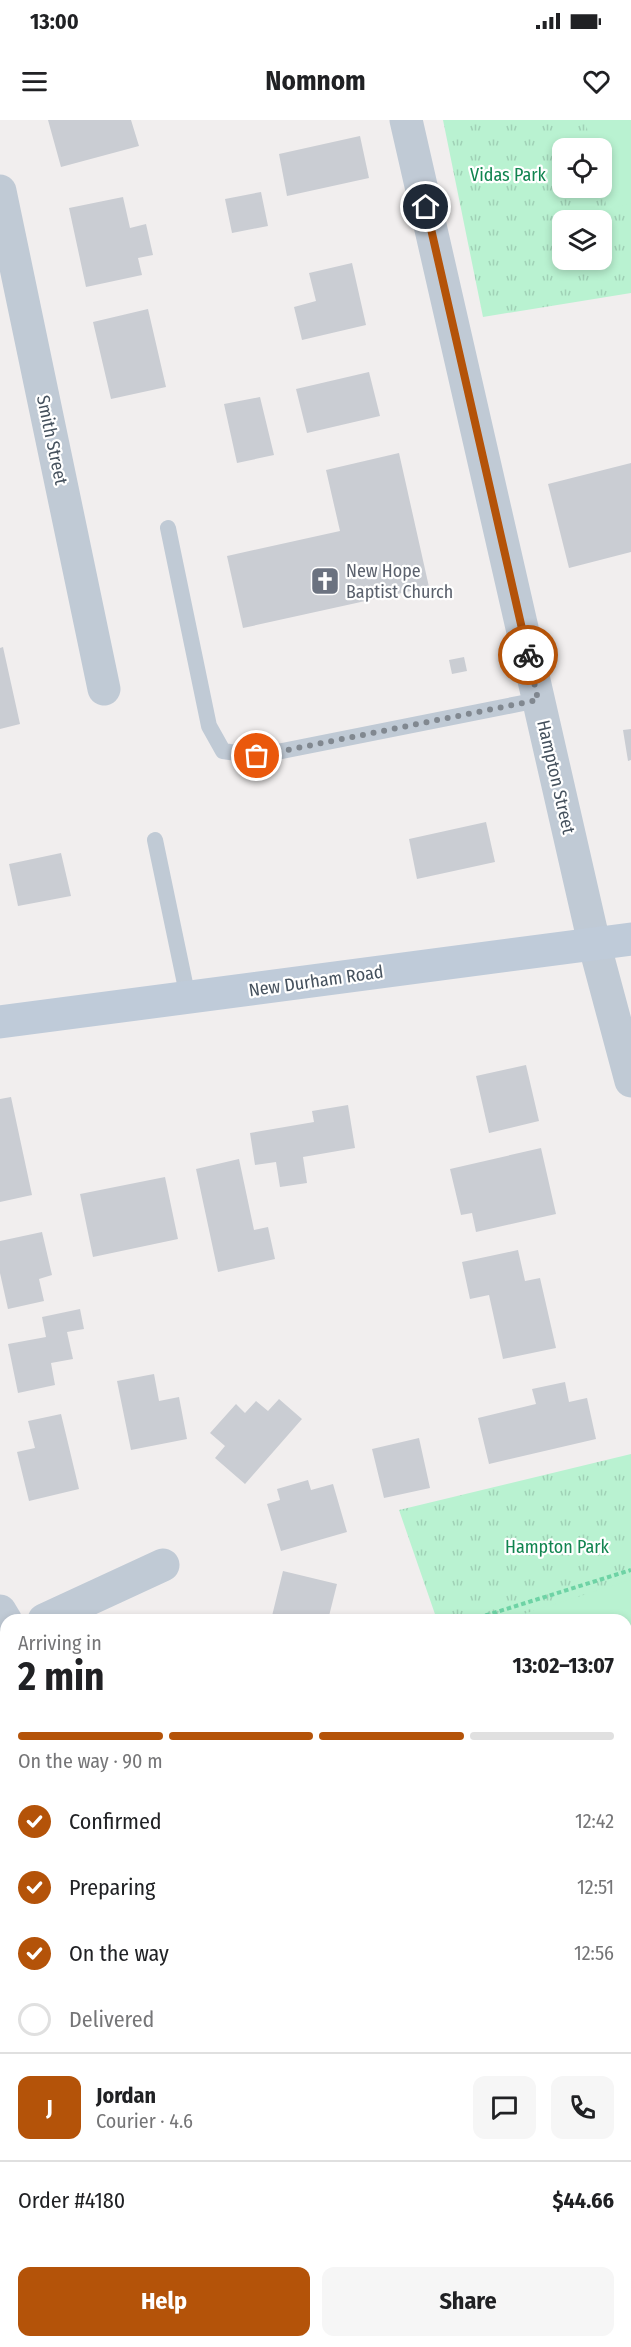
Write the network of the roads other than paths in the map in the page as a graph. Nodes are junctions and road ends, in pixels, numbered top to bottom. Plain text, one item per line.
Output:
1 (406, 120) edge
2 (0, 191) edge
3 (168, 528) dead end
4 (104, 689) dead end
5 (538, 700) junction
6 (156, 840) dead end
7 (631, 939) edge
8 (594, 943) junction
9 (188, 998) junction
10 (0, 1022) edge
11 (631, 1082) edge
12 (163, 1565) dead end
13 (57, 1614) edge

1 - 5 street, Hampton Street
2 - 4 street, Smith Street
3 - 5 lane
5 - 8 street, Hampton Street
6 - 9 lane
7 - 8 main road, New Durham Road
8 - 9 main road, New Durham Road
8 - 11 street, Hampton Street
9 - 10 main road, New Durham Road
12 - 13 street

